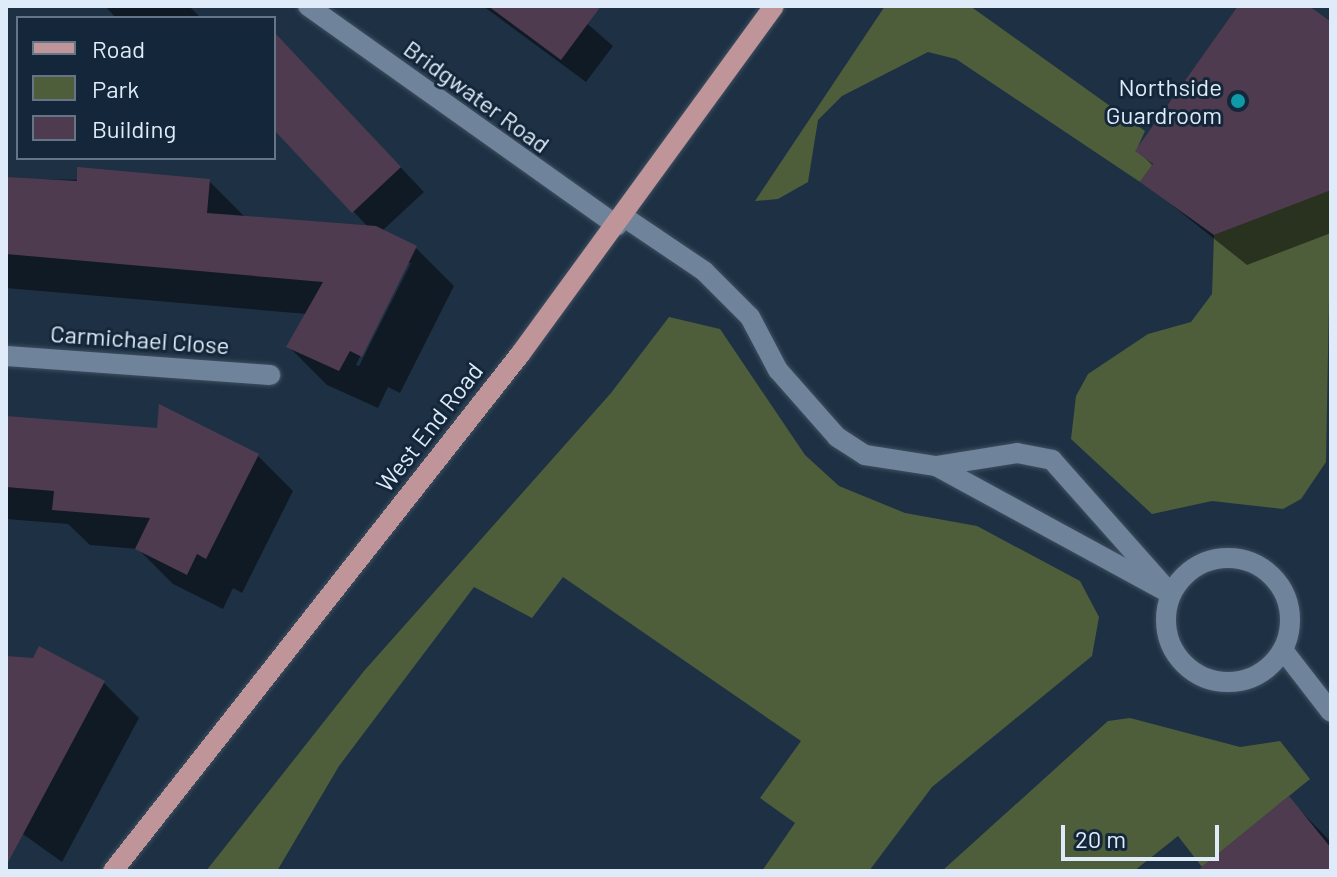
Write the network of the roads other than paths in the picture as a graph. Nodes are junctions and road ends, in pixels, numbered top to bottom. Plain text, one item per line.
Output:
1 (308, 6) edge
2 (774, 6) edge
3 (620, 221) junction
4 (6, 356) edge
5 (270, 375) dead end
6 (936, 466) junction
7 (1171, 594) junction
8 (1283, 650) junction
9 (1331, 712) edge
10 (113, 871) edge

1 - 3 street, Bridgwater Road
2 - 3 main road, West End Road
3 - 6 street, Bridgwater Road
3 - 10 main road, West End Road
4 - 5 street, Carmichael Close
6 - 7 street
6 - 7 street
7 - 8 street
7 - 8 street
8 - 9 street

